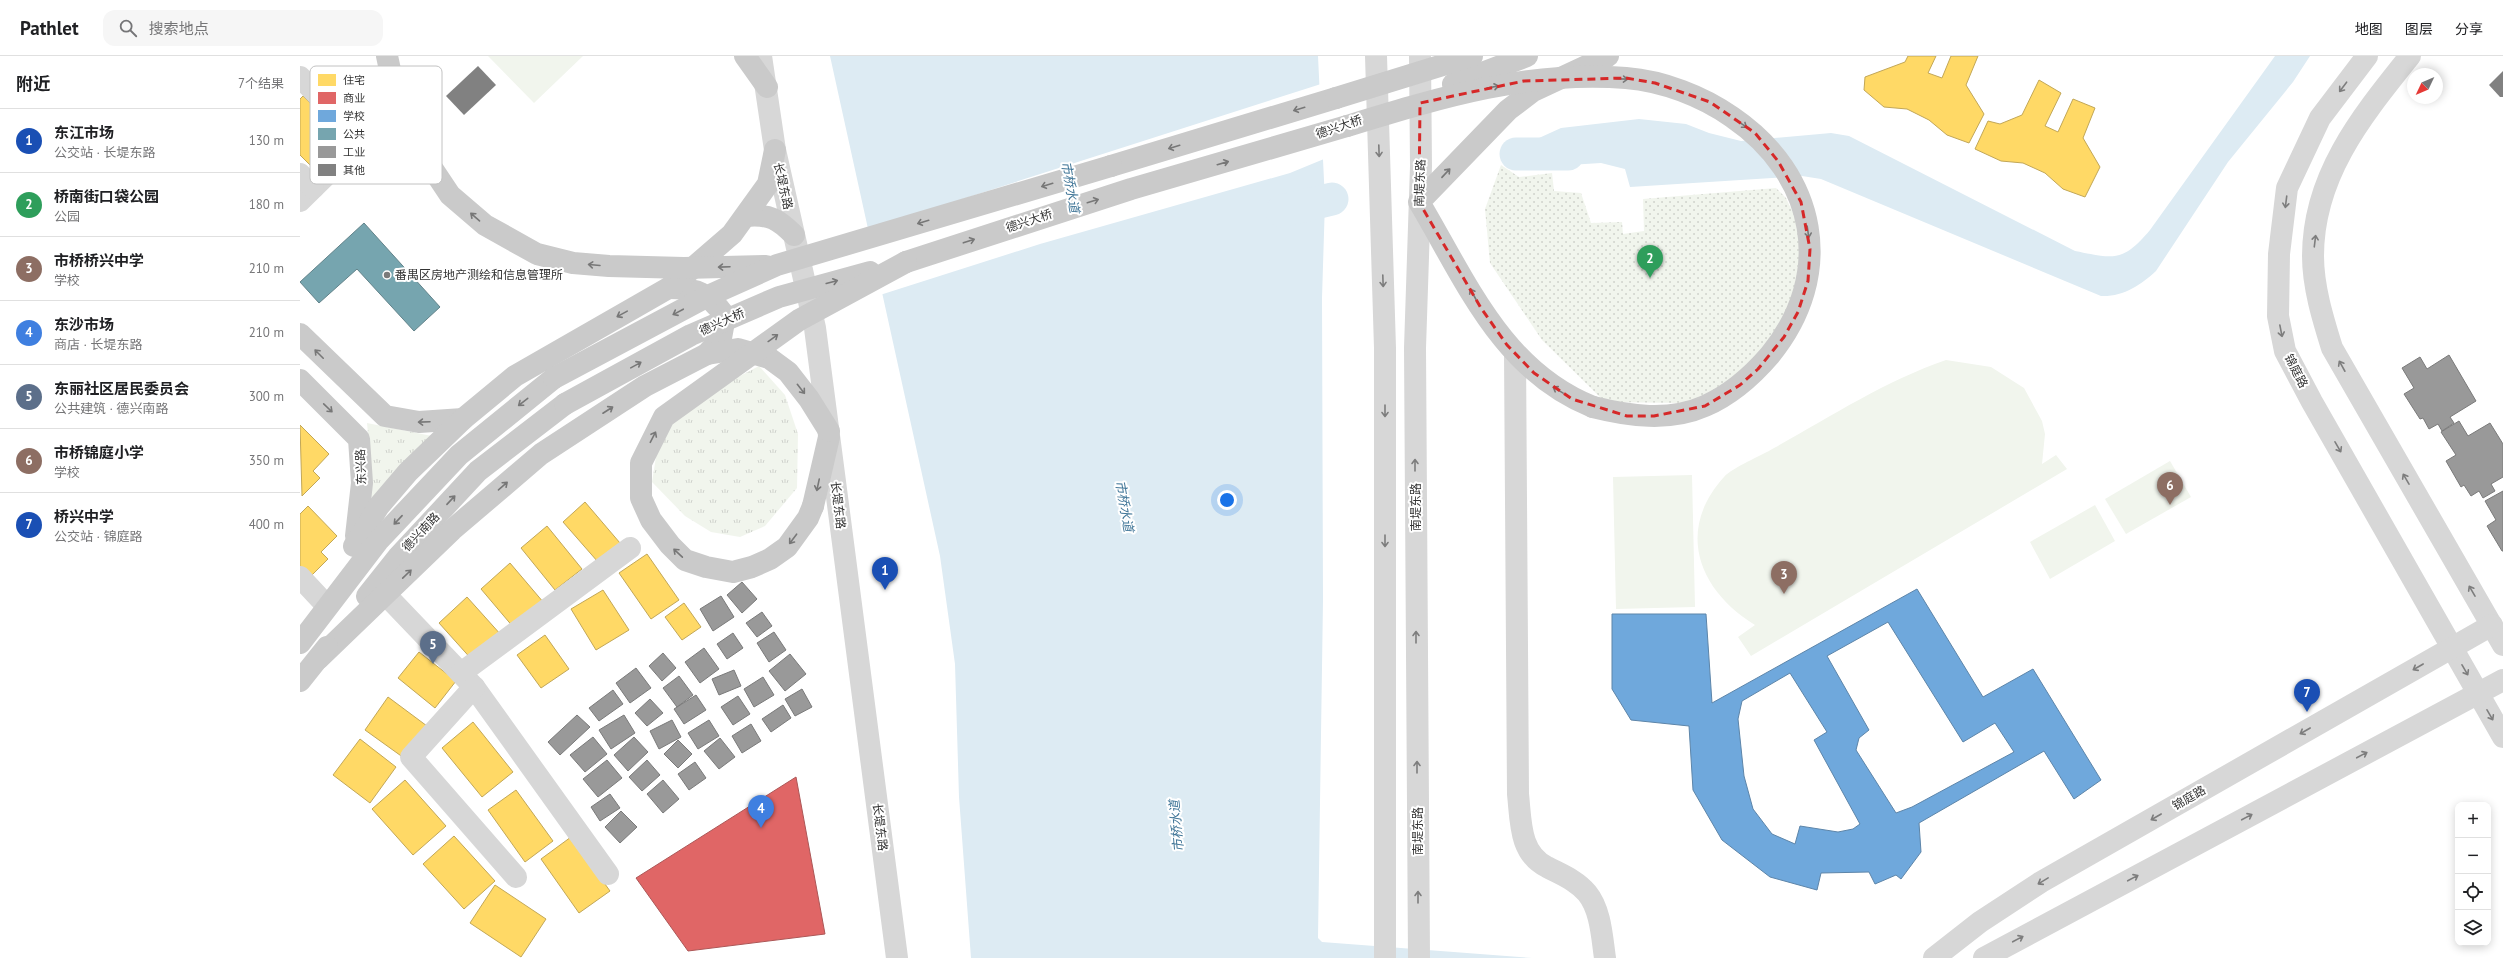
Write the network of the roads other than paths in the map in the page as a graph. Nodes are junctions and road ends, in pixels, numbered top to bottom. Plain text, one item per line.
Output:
1 (387, 56) edge
2 (746, 56) edge
3 (761, 56) edge
4 (1376, 56) edge
5 (1419, 56) edge
6 (1472, 56) edge
7 (1527, 56) edge
8 (1608, 56) edge
9 (2367, 56) edge
10 (2410, 56) edge
11 (389, 66) edge
12 (300, 77) edge
13 (310, 87) edge
14 (767, 87) junction
15 (1336, 98) junction
16 (1348, 126) junction
17 (775, 150) junction
18 (442, 183) edge
19 (1419, 202) junction
20 (746, 216) junction
21 (794, 235) junction
22 (906, 262) junction
23 (777, 265) junction
24 (668, 288) junction
25 (300, 334) edge
26 (707, 354) junction
27 (1515, 354) junction
28 (300, 380) edge
29 (565, 404) joint
30 (463, 419) junction
31 (829, 434) junction
32 (354, 546) junction
33 (630, 548) dead end
34 (300, 577) edge
35 (348, 578) junction
36 (385, 594) junction
37 (327, 606) junction
38 (2492, 625) junction
39 (300, 643) edge
40 (2503, 645) edge
41 (2452, 648) junction
42 (318, 658) junction
43 (468, 680) junction
44 (2503, 680) edge
45 (300, 682) edge
46 (2478, 693) junction
47 (2503, 737) edge
48 (608, 874) dead end
49 (516, 877) dead end
50 (897, 958) edge
51 (1385, 958) edge
52 (1419, 958) edge
53 (1605, 958) edge
54 (1934, 958) edge
55 (1984, 958) edge

11 -> 1 main road, bridge
2 - 14 main road
3 - 14 street, 长堤东路
4 -> 51 street
5 - 15 main road, bridge
5 - 19 street, 南堤东路
6 - 15 main road, bridge
7 - 16 main road, 德兴大桥, bridge
19 -> 8 main road
9 -> 41 street, 锦庭路
38 -> 10 street
12 - 13 street
14 - 17 street, 长堤东路
15 -> 23 main road, bridge
22 -> 16 main road, 德兴大桥
16 -> 27 main road, bridge
17 - 20 main road
17 - 21 street, 长堤东路
23 -> 18 main road, bridge
27 -> 19 main road
52 -> 19 street, 南堤东路
20 - 21 main road
20 - 24 main road
21 - 31 street, 长堤东路
29 -> 22 main road, 德兴大桥, bridge
31 -> 22 main road, bridge
23 -> 35 main road, 德兴南路, bridge
24 - 26 main road
24 -> 30 main road
30 -> 25 main road
26 -> 31 main road
36 -> 26 main road
27 - 53 street
28 -> 32 main road, 东兴路
42 -> 29 main road, 德兴南路
30 - 32 main road
31 - 50 street, 长堤东路
32 - 35 main road, 东兴路
33 - 43 street
34 - 37 street
35 - 37 main road, 德兴南路
36 - 42 main road
36 - 43 street
37 - 39 main road, 德兴南路
38 - 40 street
38 - 41 street, 锦庭路
41 -> 46 street, 锦庭路
41 -> 54 street, 锦庭路
42 - 45 main road, 德兴南路
43 - 48 street
43 - 49 street
44 - 46 street
46 -> 47 street, 锦庭路
55 -> 46 street

